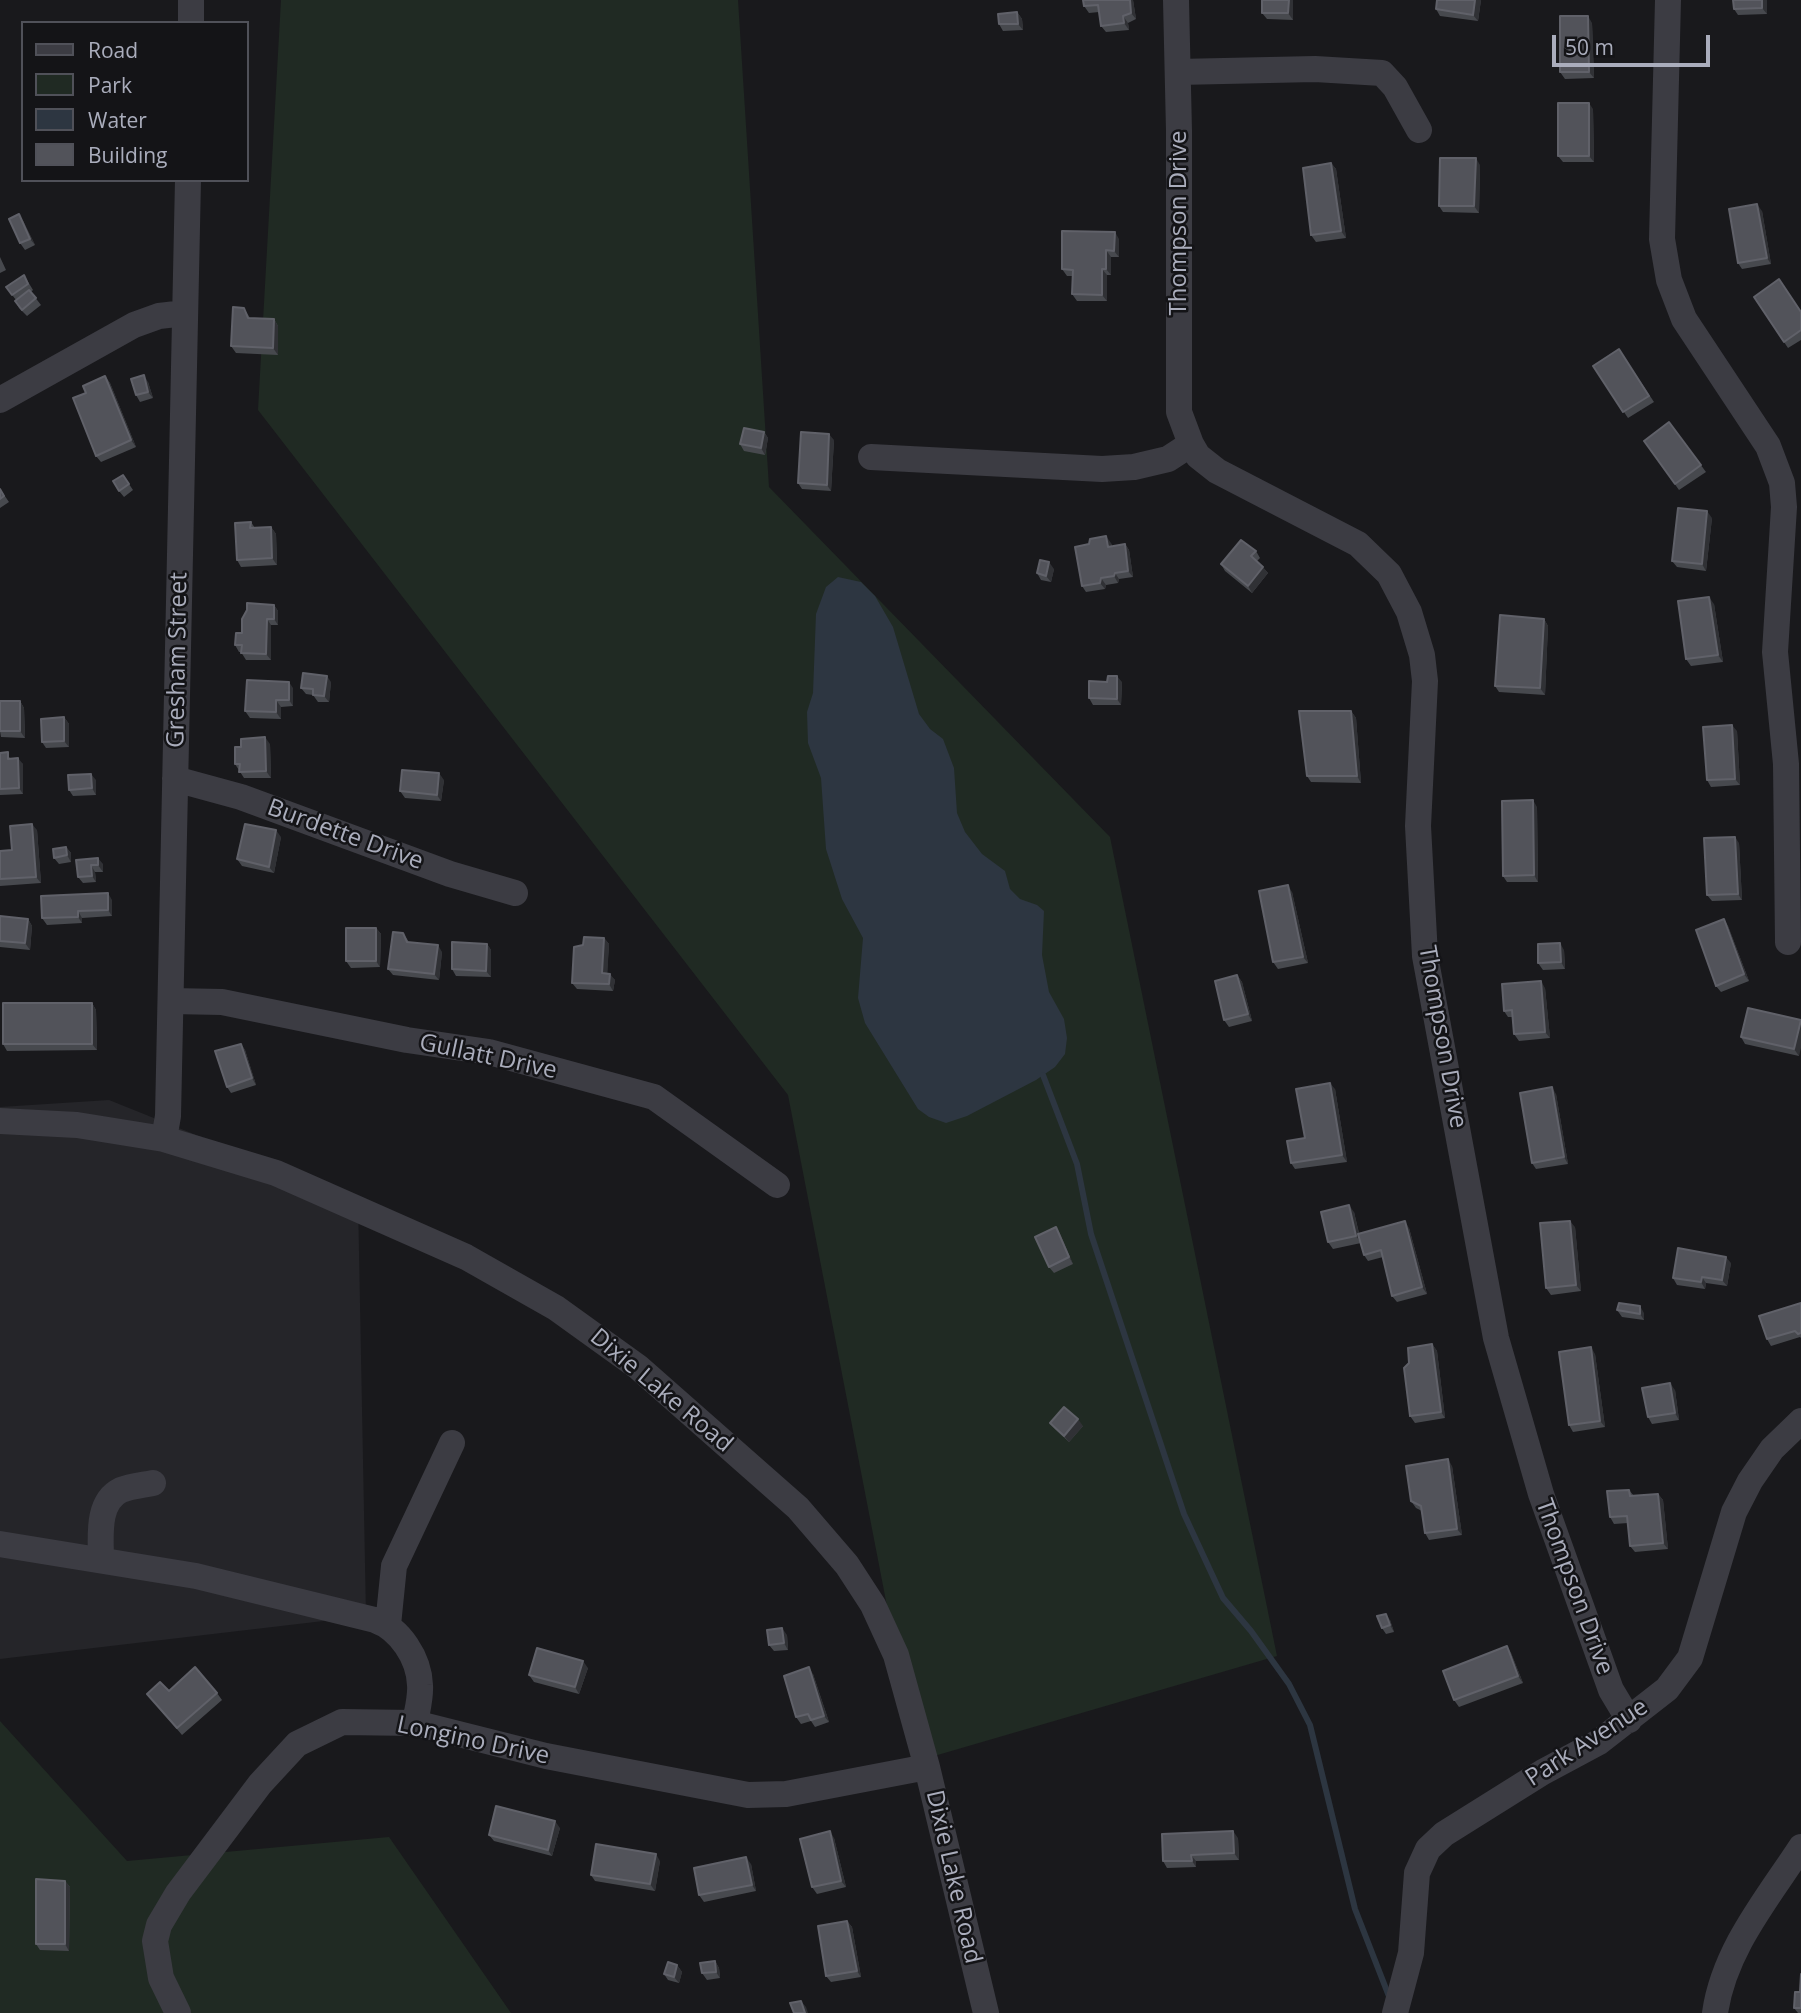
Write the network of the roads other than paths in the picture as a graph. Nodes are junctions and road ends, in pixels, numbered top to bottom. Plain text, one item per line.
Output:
1 (191, 0) edge
2 (1176, 0) edge
3 (1668, 0) edge
4 (191, 21) edge
5 (1178, 72) junction
6 (1419, 130) dead end
7 (188, 182) edge
8 (185, 313) junction
9 (0, 400) edge
10 (1191, 444) junction
11 (871, 457) dead end
12 (175, 779) junction
13 (515, 893) dead end
14 (1788, 942) dead end
15 (171, 1001) junction
16 (0, 1121) edge
17 (164, 1139) junction
18 (777, 1185) dead end
19 (1801, 1421) edge
20 (452, 1443) dead end
21 (153, 1483) dead end
22 (0, 1544) edge
23 (102, 1560) junction
24 (388, 1625) junction
25 (1629, 1720) junction
26 (415, 1723) junction
27 (927, 1767) junction
28 (1801, 1847) edge
29 (178, 2013) edge
30 (986, 2013) edge
31 (1395, 2013) edge
32 (1715, 2013) edge

1 - 4 street
2 - 5 street, Thompson Drive
3 - 14 street
5 - 6 street
5 - 10 street, Thompson Drive
7 - 8 street, Gresham Street
8 - 9 street
8 - 12 street, Gresham Street
10 - 11 street
10 - 25 street, Thompson Drive
12 - 13 street, Burdette Drive
12 - 15 street, Gresham Street
15 - 17 street, Gresham Street
15 - 18 street, Gullatt Drive
16 - 17 street, Dixie Lake Road
17 - 27 street, Dixie Lake Road
19 - 25 street, Park Avenue
20 - 24 street
21 - 23 street
22 - 23 street
23 - 24 street
24 - 26 street
25 - 31 street, Park Avenue
26 - 27 street, Longino Drive
26 - 29 street, Longino Drive
27 - 30 street, Dixie Lake Road
28 - 32 street

